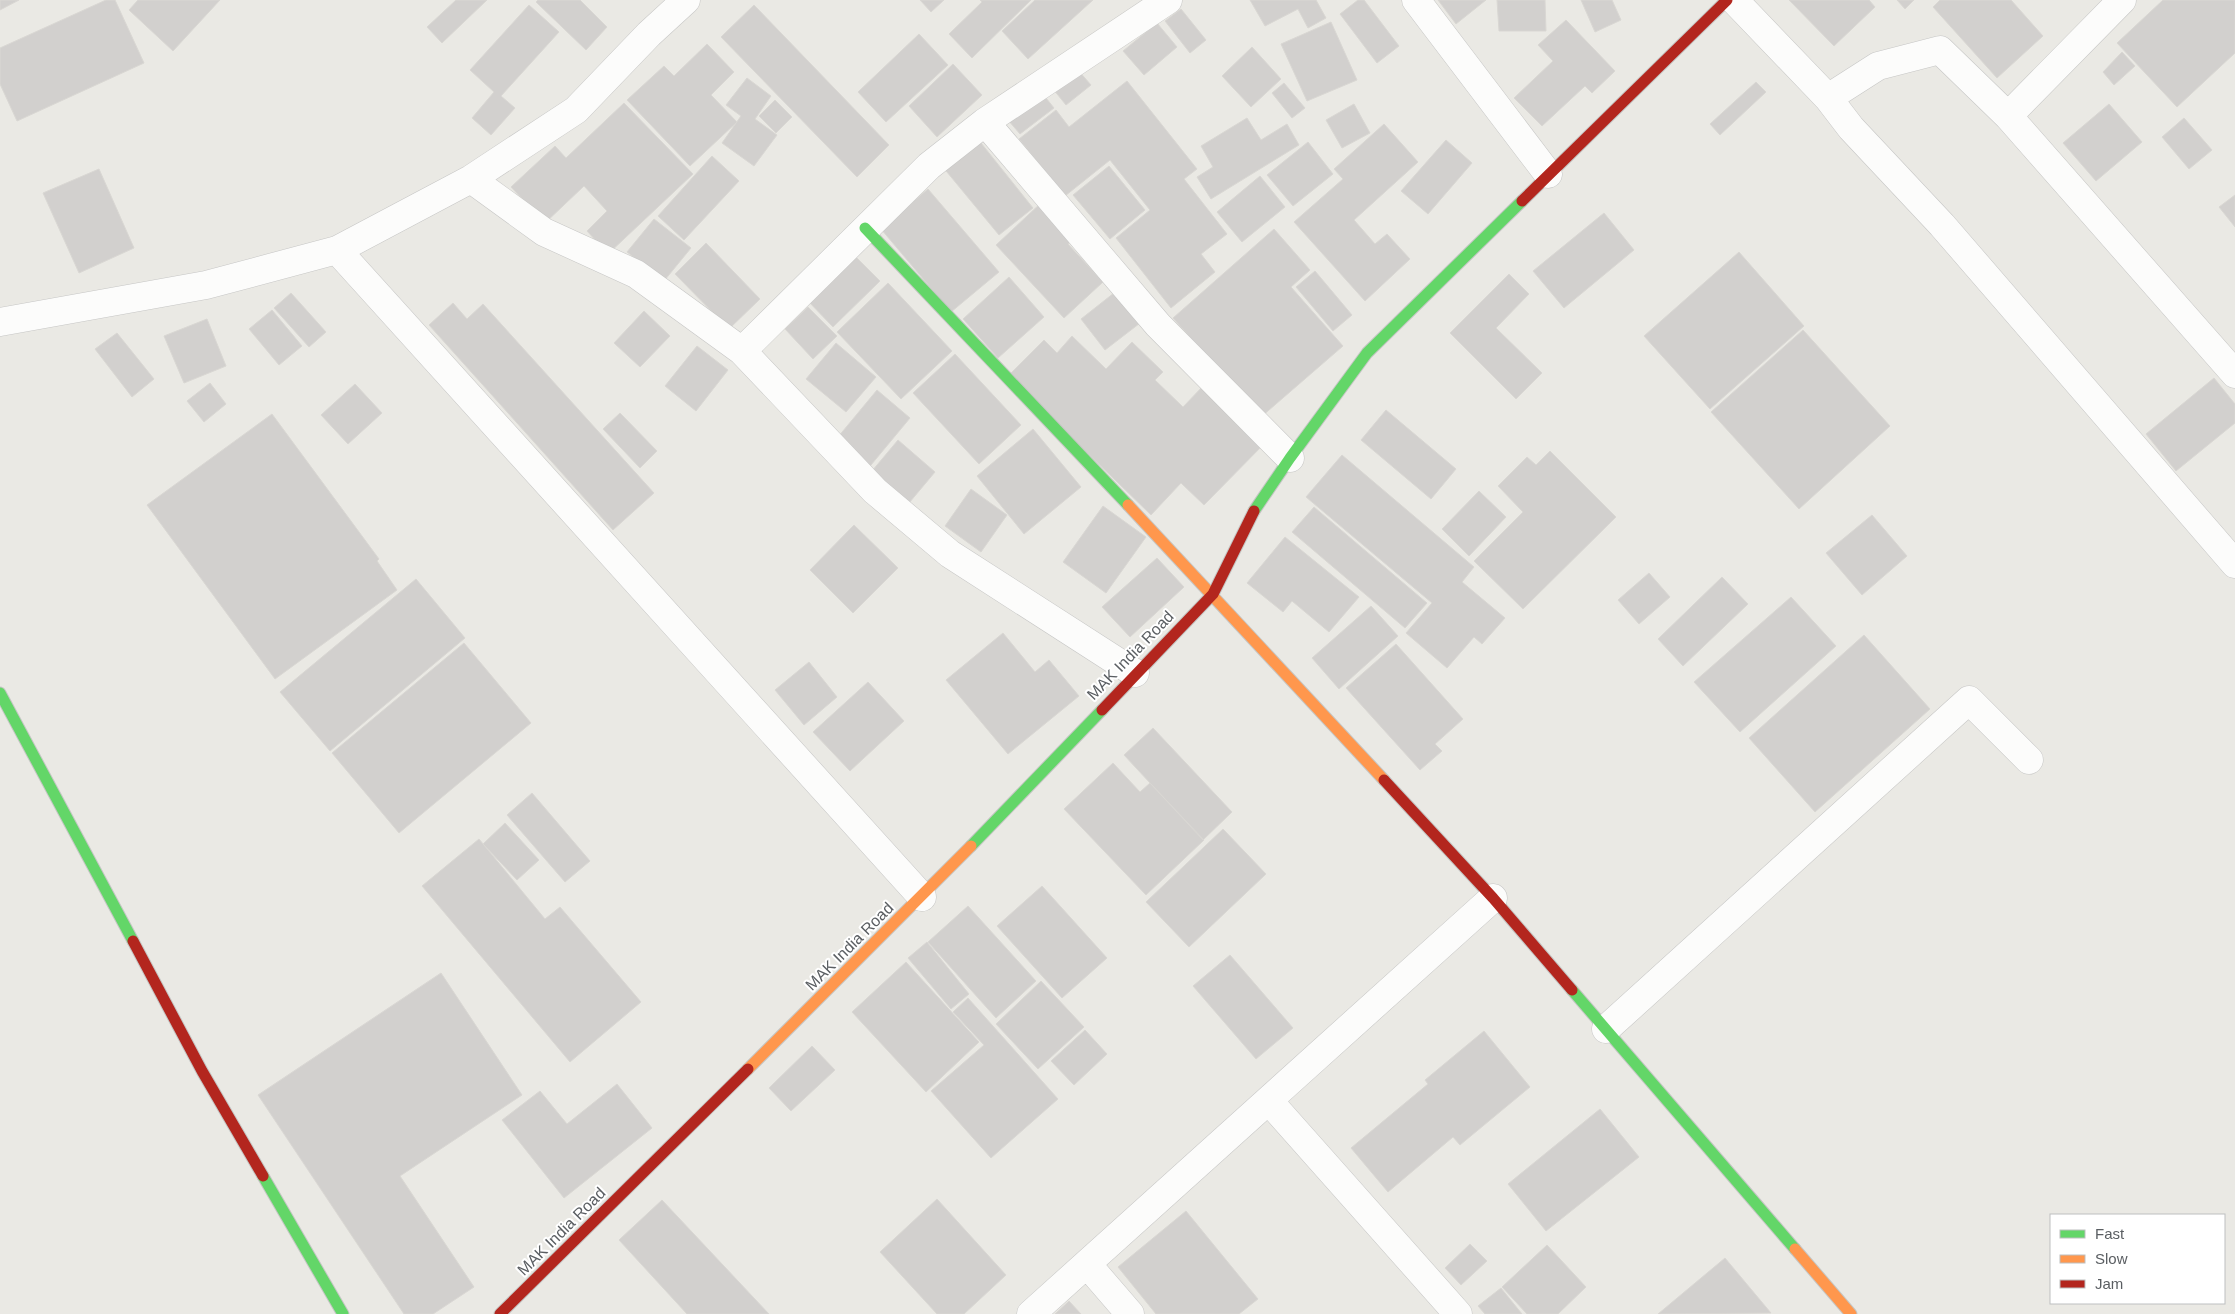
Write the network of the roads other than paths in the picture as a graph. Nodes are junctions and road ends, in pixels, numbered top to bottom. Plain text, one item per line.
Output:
1 (686, 0) edge
2 (1168, 0) edge
3 (1416, 0) edge
4 (1727, 0) edge
5 (1734, 0) edge
6 (2122, 0) edge
7 (1828, 98) junction
8 (2008, 116) junction
9 (985, 122) junction
10 (1548, 174) junction
11 (471, 179) junction
12 (865, 228) junction
13 (337, 250) junction
14 (0, 322) edge
15 (742, 351) junction
16 (2235, 374) edge
17 (1290, 458) junction
18 (2235, 564) edge
19 (1213, 594) junction
20 (1135, 673) junction
21 (0, 692) edge
22 (2029, 760) dead end
23 (922, 897) junction
24 (1493, 898) junction
25 (1606, 1029) junction
26 (1269, 1101) junction
27 (1086, 1264) junction
28 (343, 1314) edge
29 (500, 1314) edge
30 (1031, 1314) edge
31 (1130, 1314) edge
32 (1458, 1314) edge
33 (1851, 1314) edge

1 - 11 street
2 - 9 street
3 - 10 street
4 - 10 street, MAK India Road
5 - 7 street
6 - 8 street
7 - 8 street
7 - 18 street
8 - 16 street
9 - 12 street
9 - 17 street
10 - 17 street, MAK India Road
11 - 13 street
11 - 15 street
12 - 15 street
12 - 19 street
13 - 14 street
13 - 23 street
15 - 20 street
17 - 19 street, MAK India Road
19 - 20 street, MAK India Road
19 - 24 street
20 - 23 street, MAK India Road
21 - 28 street
22 - 25 street
23 - 29 street, MAK India Road
24 - 25 street
24 - 26 street
25 - 33 street
26 - 27 street
26 - 32 street
27 - 30 street
27 - 31 street

